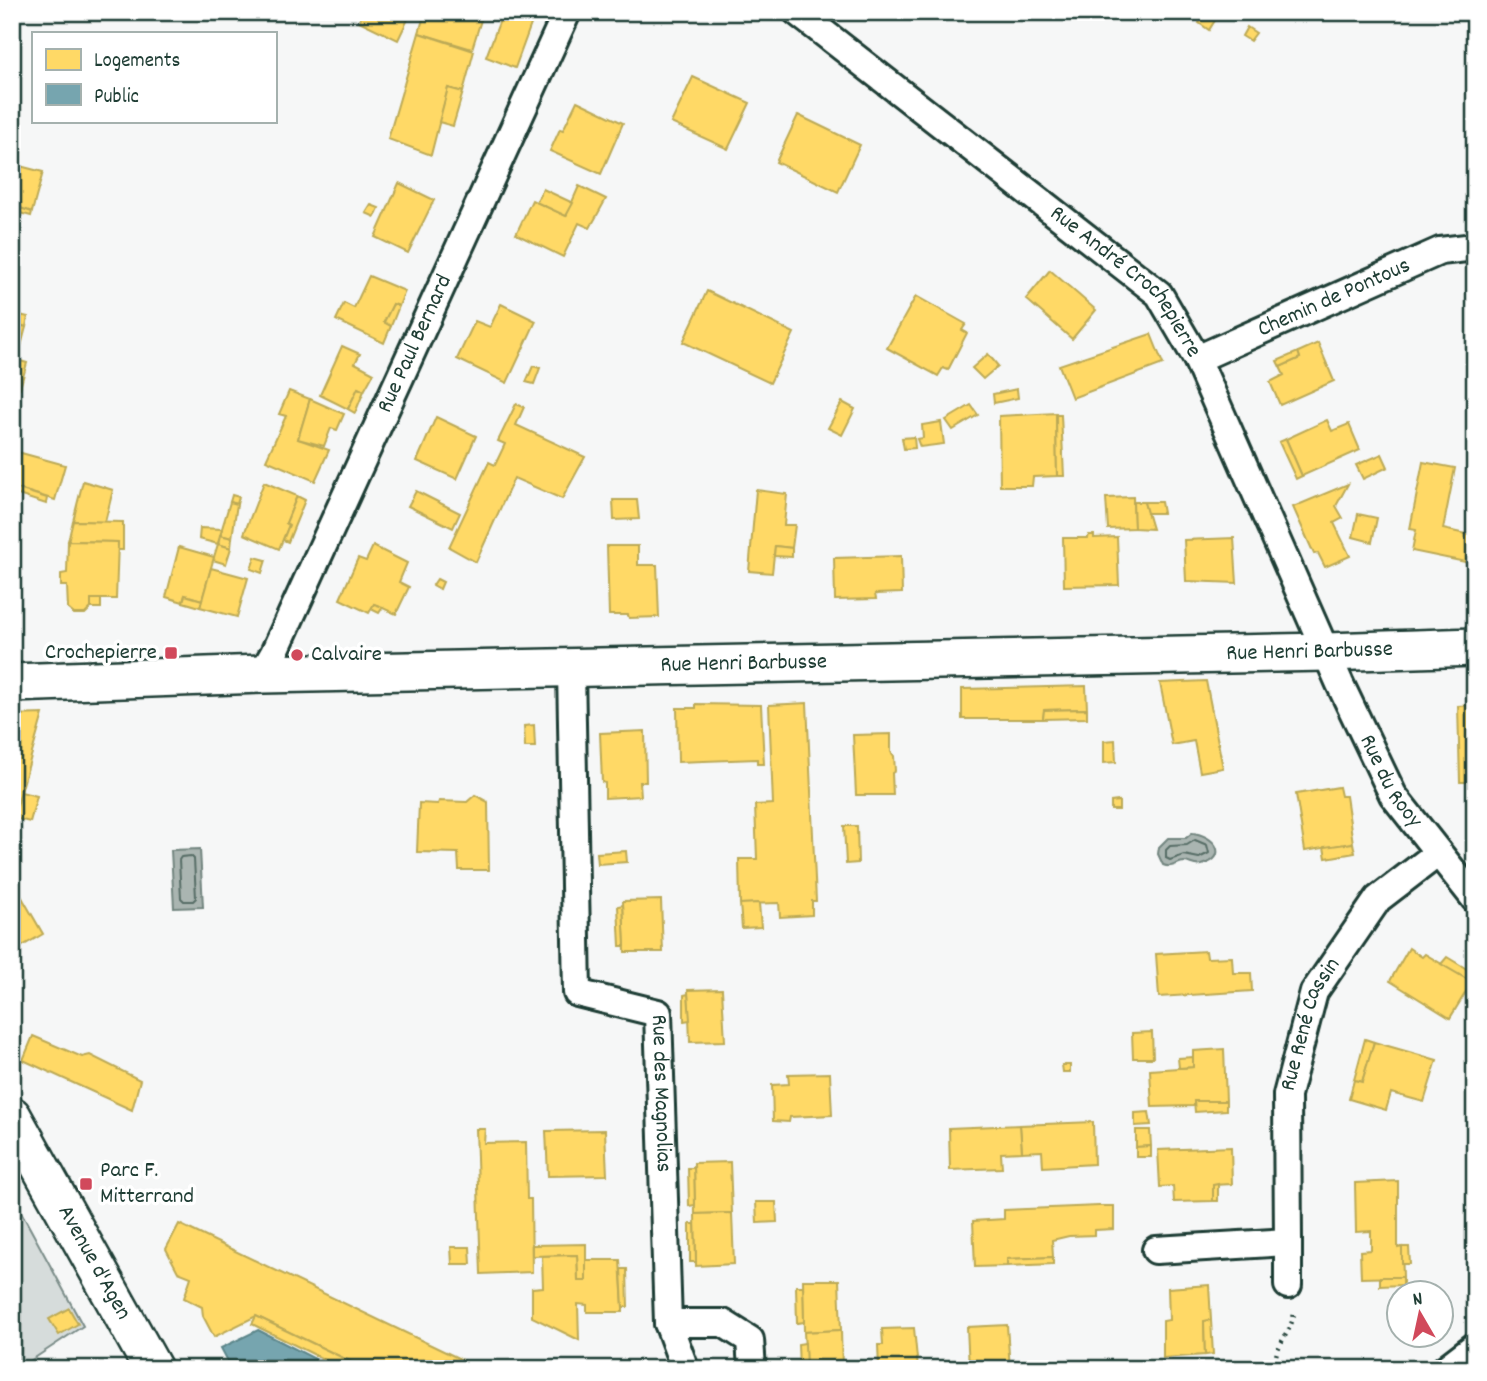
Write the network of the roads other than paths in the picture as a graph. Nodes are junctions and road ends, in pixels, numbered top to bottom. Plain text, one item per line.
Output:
1 (567, 12) edge
2 (797, 12) edge
3 (1475, 247) edge
4 (1197, 359) junction
5 (1475, 647) edge
6 (1327, 652) junction
7 (571, 669) junction
8 (262, 674) junction
9 (12, 683) edge
10 (1438, 853) junction
11 (1475, 899) edge
12 (12, 1116) edge
13 (1288, 1242) junction
14 (1156, 1250) dead end
15 (1288, 1285) road end
16 (668, 1323) junction
17 (1475, 1346) edge
18 (153, 1369) edge
19 (685, 1369) edge
20 (752, 1369) edge
21 (1445, 1369) edge

1 - 8 street, Rue Paul Bernard
2 - 4 street, Rue André Crochepierre
3 - 4 street, Chemin de Pontous
4 - 6 street, Rue André Crochepierre
5 - 6 main road, Rue Henri Barbusse
6 - 7 main road, Rue Henri Barbusse
6 - 10 street, Rue du Rooy
7 - 8 main road, Rue Henri Barbusse
7 - 16 street, Rue des Magnolias
8 - 9 main road, Rue Henri Barbusse
10 - 11 street, Rue du Rooy
10 - 13 street, Rue René Cassin
12 - 18 main road, Avenue d'Agen
13 - 14 street
13 - 15 street, Rue René Cassin
16 - 19 street, Rue des Magnolias
16 - 20 street
17 - 21 street

